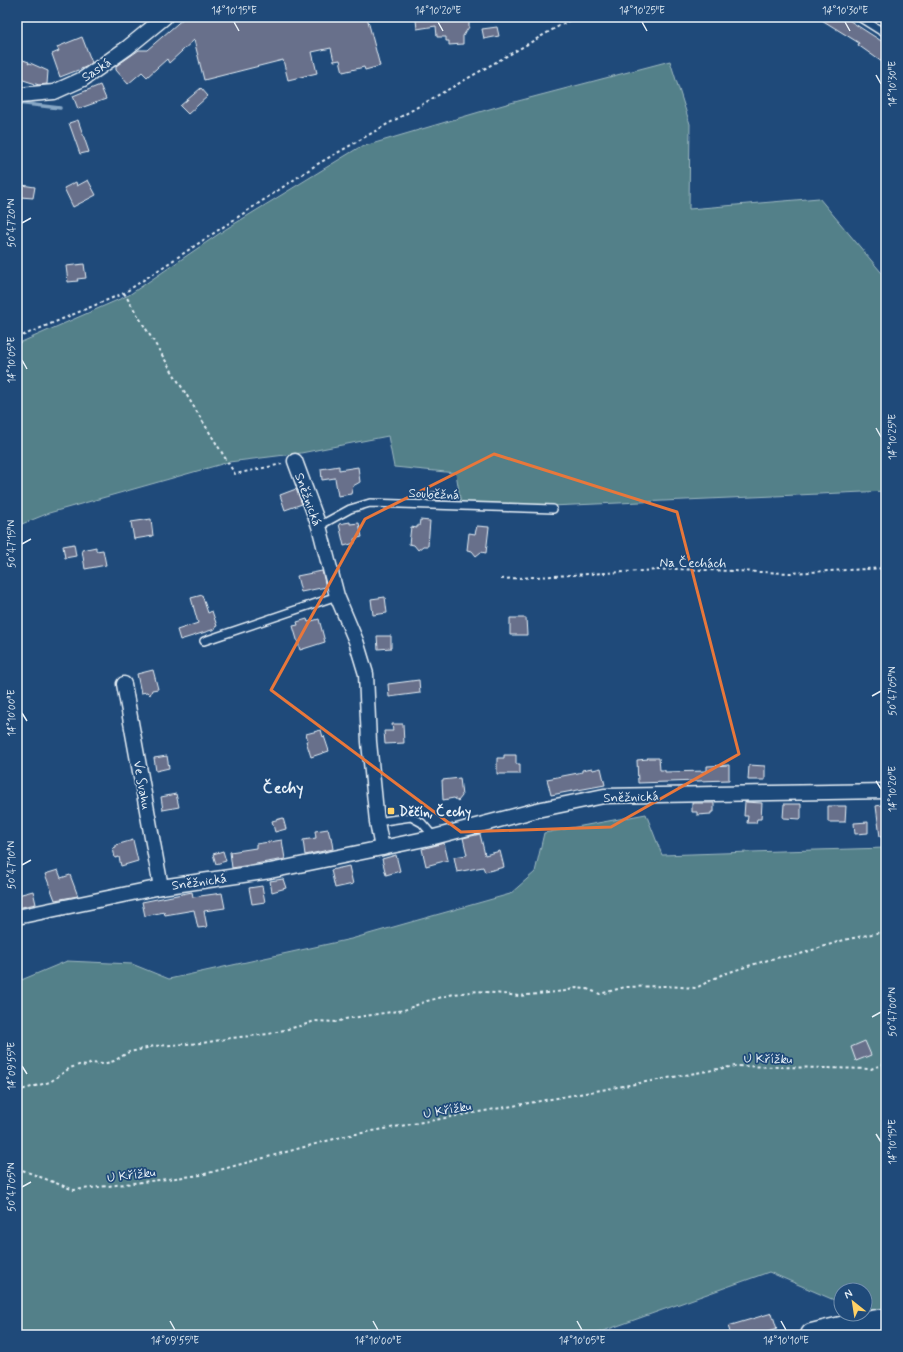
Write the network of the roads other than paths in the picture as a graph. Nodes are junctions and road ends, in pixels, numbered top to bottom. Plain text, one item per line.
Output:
1 (165, 17) edge
2 (859, 17) edge
3 (886, 34) edge
4 (17, 94) edge
5 (295, 461) road end
6 (553, 509) dead end
7 (319, 526) junction
8 (337, 596) junction
9 (204, 641) dead end
10 (124, 684) dead end
11 (886, 791) edge
12 (377, 822) junction
13 (434, 837) junction
14 (382, 848) junction
15 (161, 887) junction
16 (17, 917) edge
17 (886, 1320) edge
18 (812, 1335) edge

1 - 4 street, Saská
2 - 3 lane
5 - 7 street, Sněžnická
6 - 7 lane, Souběžná
7 - 8 street, Sněžnická
8 - 9 lane
8 - 12 street, Sněžnická
10 - 15 street, Ve Svahu
11 - 13 street, Sněžnická
12 - 13 lane
12 - 14 street, Sněžnická
13 - 14 street, Sněžnická
14 - 15 street, Sněžnická
15 - 16 street, Sněžnická
17 - 18 main road

